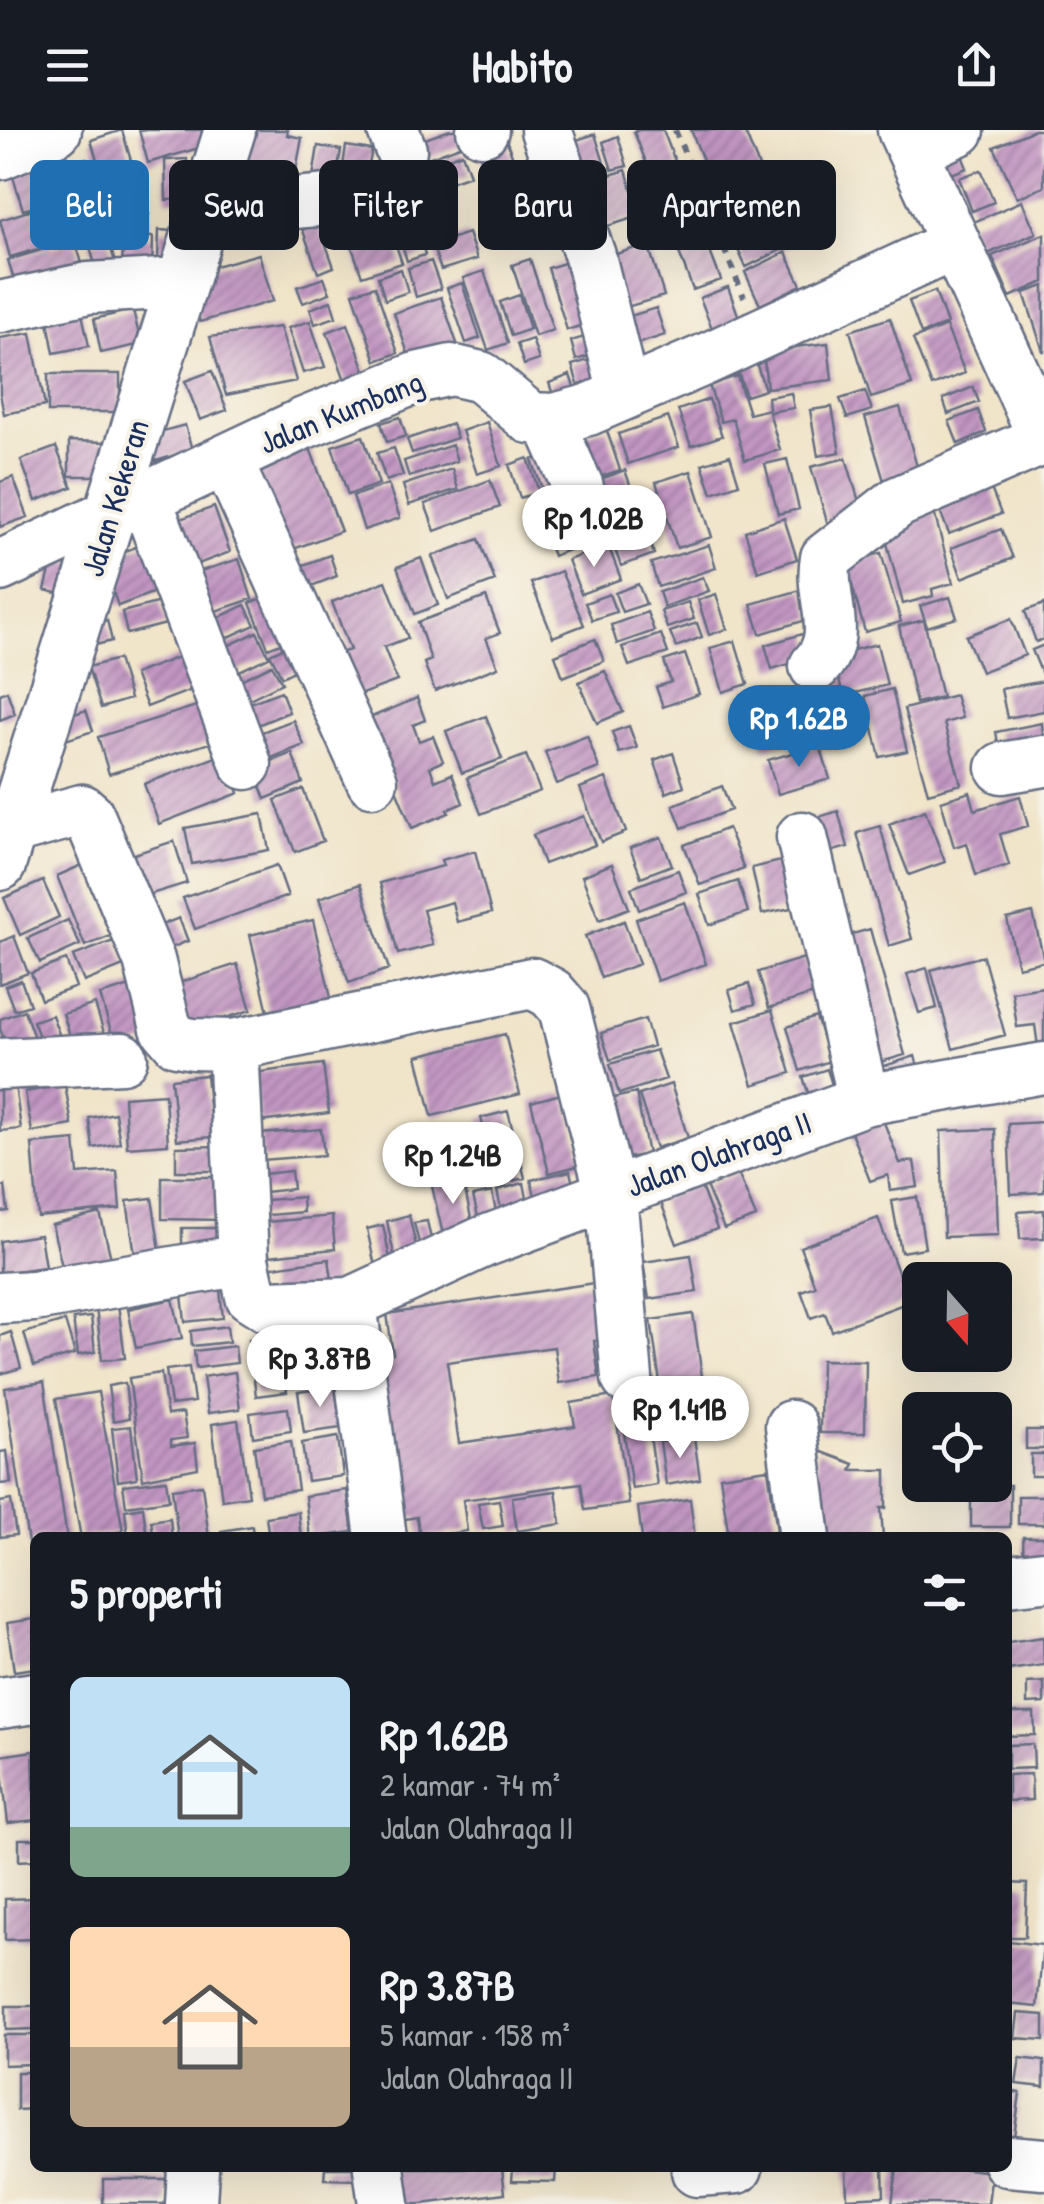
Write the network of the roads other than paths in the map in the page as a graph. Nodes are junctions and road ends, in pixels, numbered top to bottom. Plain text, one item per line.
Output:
1 (56, 130) edge
2 (230, 130) edge
3 (546, 130) edge
4 (959, 130) edge
5 (908, 141) edge
6 (0, 154) edge
7 (221, 160) edge
8 (955, 244) junction
9 (192, 250) edge
10 (181, 283) junction
11 (0, 307) edge
12 (624, 394) junction
13 (548, 420) junction
14 (1044, 438) edge
15 (228, 460) junction
16 (578, 487) dead end
17 (128, 508) junction
18 (0, 566) edge
19 (815, 666) dead end
20 (246, 764) dead end
21 (372, 782) dead end
22 (802, 837) dead end
23 (6, 847) edge
24 (233, 1045) junction
25 (122, 1058) dead end
26 (0, 1064) edge
27 (1044, 1068) edge
28 (864, 1100) junction
29 (610, 1194) junction
30 (243, 1260) junction
31 (0, 1298) edge
32 (351, 1303) junction
33 (626, 1378) dead end
34 (791, 1426) dead end
35 (380, 1532) edge
36 (804, 1532) edge
37 (1044, 1576) edge
38 (1012, 1580) edge
39 (30, 1699) edge
40 (0, 1704) edge
41 (1012, 2160) edge
42 (1044, 2164) edge
43 (193, 2172) edge
44 (380, 2172) edge
45 (191, 2204) edge
46 (384, 2204) edge

1 - 6 street
2 - 7 street, Jalan Kekeran
3 - 12 street
4 - 5 street
5 - 8 street
8 - 12 street
8 - 14 street
9 - 10 street, Jalan Kekeran
10 - 11 street
10 - 17 street, Jalan Kekeran
12 - 13 street
13 - 15 street, Jalan Kumbang
13 - 16 street
14 - 19 street
15 - 17 street, Jalan Kumbang
15 - 21 street
17 - 18 street, Jalan Kumbang
17 - 20 street
17 - 23 street, Jalan Kekeran
22 - 28 street
23 - 24 street
24 - 29 street
24 - 30 street
25 - 26 street
27 - 28 street, Jalan Olahraga II
28 - 29 street, Jalan Olahraga II
29 - 32 street, Jalan Olahraga II
29 - 33 street
30 - 31 street
30 - 32 street
32 - 35 street
34 - 36 street
37 - 38 street
39 - 40 street
41 - 42 street
43 - 45 street
44 - 46 street

